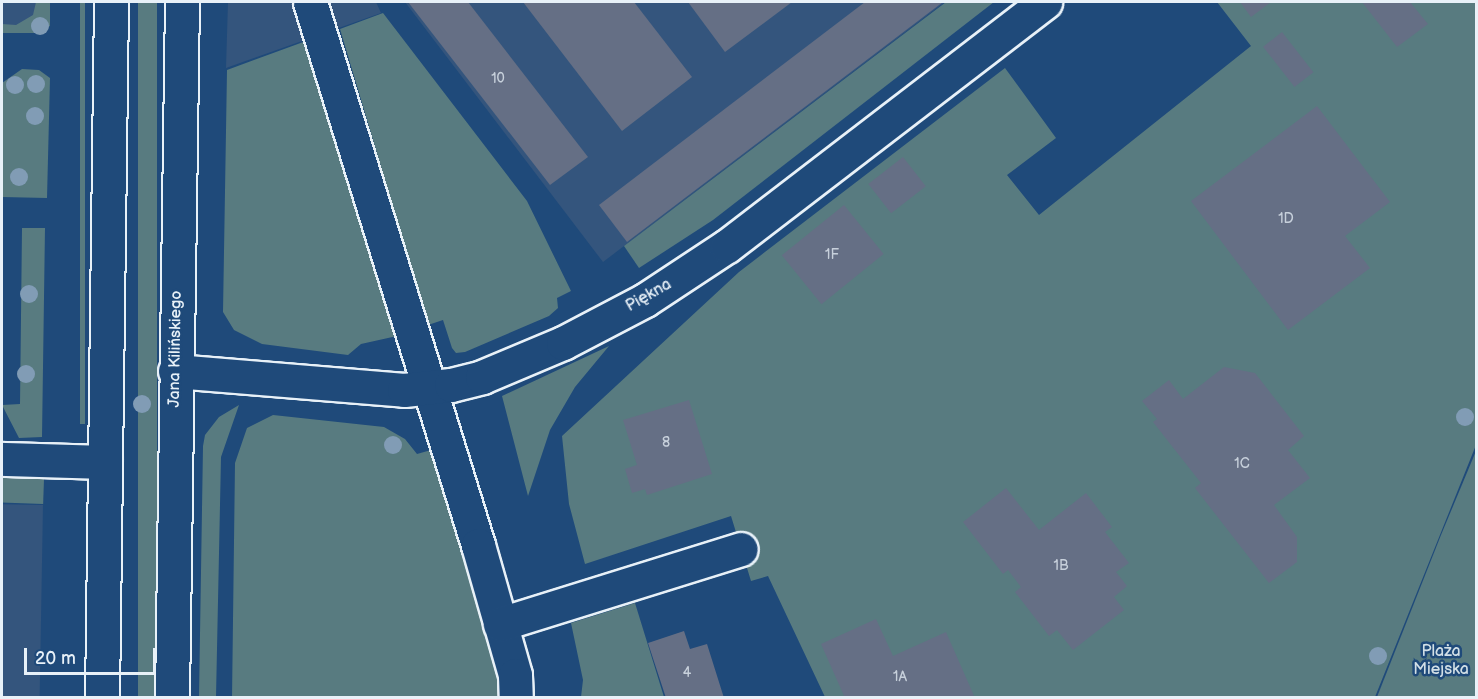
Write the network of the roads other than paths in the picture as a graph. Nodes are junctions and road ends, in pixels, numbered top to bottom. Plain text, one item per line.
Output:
1 (111, 2) edge
2 (182, 2) edge
3 (310, 2) edge
4 (1045, 2) edge
5 (175, 371) junction
6 (429, 388) junction
7 (2, 459) edge
8 (105, 462) junction
9 (741, 549) dead end
10 (500, 624) junction
11 (102, 698) edge
12 (172, 698) edge
13 (516, 698) edge

1 - 8 street
2 - 5 street, Jana Kilińskiego
3 - 6 street
4 - 6 street, Piękna
5 - 6 street, Piękna
5 - 12 street, Jana Kilińskiego
6 - 10 street
7 - 8 street
8 - 11 street
9 - 10 street
10 - 13 street

